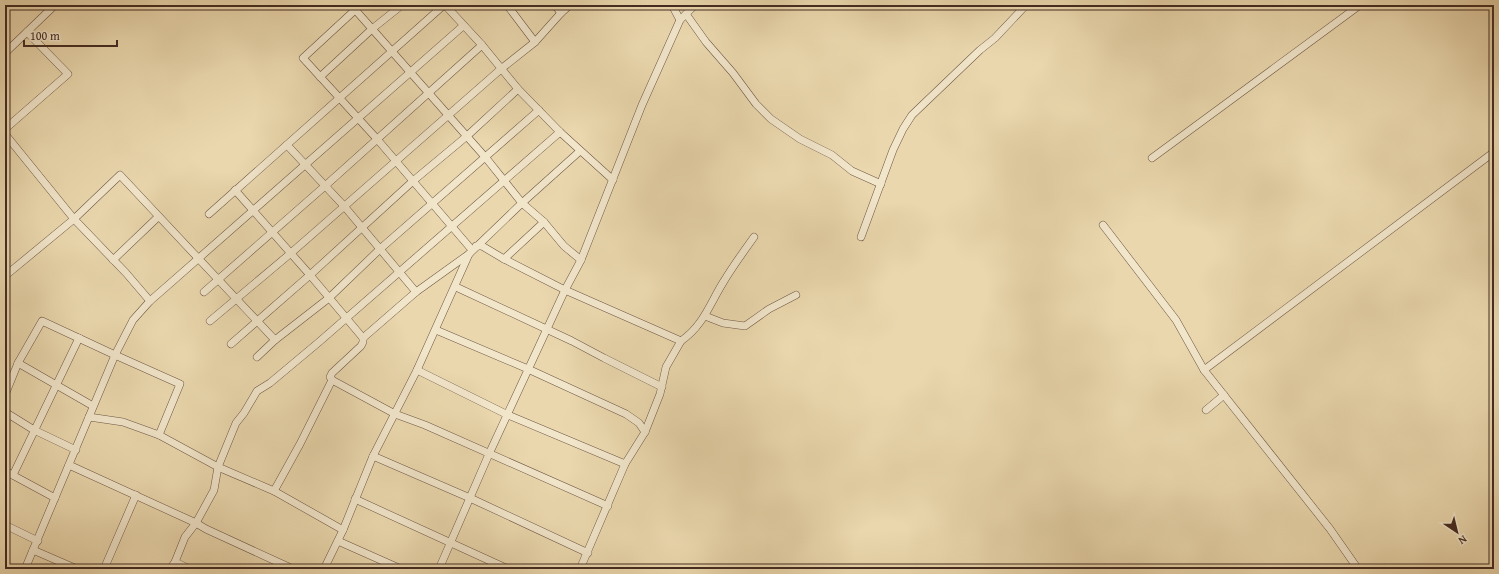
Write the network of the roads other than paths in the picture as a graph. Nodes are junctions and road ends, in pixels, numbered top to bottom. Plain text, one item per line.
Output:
1 (55, 5) edge
2 (402, 5) edge
3 (444, 5) edge
4 (507, 5) edge
5 (555, 5) edge
6 (570, 5) edge
7 (672, 5) edge
8 (695, 5) edge
9 (1026, 5) edge
10 (1360, 5) edge
11 (353, 8) edge
12 (561, 12) junction
13 (686, 14) junction
14 (680, 20) junction
15 (463, 26) junction
16 (372, 29) junction
17 (27, 32) junction
18 (535, 42) junction
19 (482, 45) junction
20 (392, 51) junction
21 (5, 53) edge
22 (501, 69) junction
23 (410, 72) junction
24 (320, 77) junction
25 (518, 89) junction
26 (429, 93) junction
27 (339, 98) junction
28 (539, 110) junction
29 (448, 115) junction
30 (359, 119) junction
31 (5, 129) edge
32 (560, 132) junction
33 (5, 134) edge
34 (467, 136) junction
35 (377, 140) junction
36 (287, 145) junction
37 (580, 151) junction
38 (1494, 152) edge
39 (486, 158) junction
40 (1152, 158) dead end
41 (395, 160) junction
42 (306, 165) junction
43 (504, 180) junction
44 (613, 180) junction
45 (413, 181) junction
46 (881, 184) junction
47 (325, 186) junction
48 (236, 190) junction
49 (522, 203) junction
50 (433, 204) junction
51 (344, 206) junction
52 (254, 210) junction
53 (209, 214) dead end
54 (158, 217) junction
55 (74, 219) junction
56 (544, 222) junction
57 (452, 225) junction
58 (1102, 225) dead end
59 (362, 228) junction
60 (272, 232) junction
61 (754, 237) dead end
62 (861, 237) dead end
63 (380, 249) junction
64 (473, 250) junction
65 (291, 253) junction
66 (199, 258) junction
67 (504, 259) junction
68 (113, 260) junction
69 (581, 260) junction
70 (399, 271) junction
71 (310, 275) junction
72 (5, 276) edge
73 (219, 279) junction
74 (456, 287) junction
75 (565, 290) junction
76 (204, 292) dead end
77 (416, 292) junction
78 (796, 295) dead end
79 (237, 298) junction
80 (329, 298) junction
81 (150, 301) junction
82 (705, 316) junction
83 (346, 318) junction
84 (257, 320) junction
85 (210, 321) dead end
86 (436, 330) junction
87 (547, 330) junction
88 (79, 338) junction
89 (363, 338) junction
90 (275, 340) junction
91 (681, 341) junction
92 (231, 344) dead end
93 (115, 355) junction
94 (257, 357) dead end
95 (18, 363) junction
96 (528, 369) junction
97 (417, 370) junction
98 (1204, 370) junction
99 (332, 380) junction
100 (56, 385) junction
101 (662, 387) junction
102 (5, 395) edge
103 (1224, 395) junction
104 (93, 406) junction
105 (1206, 410) dead end
106 (5, 412) edge
107 (395, 414) junction
108 (508, 415) junction
109 (89, 417) junction
110 (34, 430) junction
111 (645, 432) junction
112 (159, 434) junction
113 (76, 450) junction
114 (489, 454) junction
115 (373, 456) junction
116 (625, 464) junction
117 (69, 465) junction
118 (218, 467) junction
119 (5, 471) edge
120 (13, 475) junction
121 (274, 491) junction
122 (136, 495) junction
123 (55, 498) junction
124 (470, 498) junction
125 (355, 499) junction
126 (608, 506) junction
127 (196, 523) junction
128 (5, 525) edge
129 (343, 530) junction
130 (38, 541) junction
131 (338, 541) junction
132 (451, 543) junction
133 (34, 550) junction
134 (588, 553) junction
135 (175, 562) junction
136 (25, 569) edge
137 (77, 569) edge
138 (104, 569) edge
139 (170, 569) edge
140 (190, 569) edge
141 (293, 569) edge
142 (324, 569) edge
143 (401, 569) edge
144 (439, 569) edge
145 (508, 569) edge
146 (580, 569) edge
147 (1358, 569) edge

1 - 17 street
2 - 16 street
3 - 15 street
3 - 20 street
4 - 18 street
5 - 12 street
6 - 12 street
7 - 14 street
8 - 13 street
9 - 46 street
10 - 40 street
11 - 16 street
11 - 24 street
12 - 18 street
13 - 14 street
13 - 46 street
14 - 44 street
15 - 19 street
15 - 23 street
16 - 20 street
16 - 24 street
17 - 21 street
17 - 31 street
18 - 22 street
19 - 22 street
19 - 26 street
20 - 23 street
20 - 27 street
22 - 25 street
22 - 29 street
23 - 26 street
23 - 30 street
24 - 27 street
25 - 28 street
25 - 34 street
26 - 29 street
26 - 35 street
27 - 30 street
27 - 36 street
28 - 32 street
28 - 39 street
29 - 34 street
29 - 41 street
30 - 35 street
30 - 42 street
32 - 37 street
32 - 43 street
33 - 55 street
34 - 39 street
34 - 45 street
35 - 41 street
35 - 47 street
36 - 42 street
36 - 48 street
37 - 44 street
37 - 49 street
38 - 98 street
39 - 43 street
39 - 50 street
41 - 45 street
41 - 51 street
42 - 47 street
42 - 52 street
43 - 49 street
43 - 57 street
44 - 69 street
45 - 50 street
45 - 59 street
46 - 62 street
47 - 51 street
47 - 60 street
48 - 52 street
48 - 53 street
49 - 56 street
49 - 64 street
50 - 57 street
50 - 63 street
51 - 59 street
51 - 65 street
52 - 60 street
52 - 66 street
54 - 55 street
54 - 66 street
54 - 68 street
55 - 68 street
55 - 72 street
56 - 67 street
56 - 69 street
57 - 64 street
57 - 70 street
58 - 98 street
59 - 63 street
59 - 71 street
60 - 65 street
60 - 73 street
61 - 82 street
63 - 70 street
63 - 80 street
64 - 67 street
64 - 74 street
64 - 77 street
65 - 71 street
65 - 79 street
66 - 73 street
66 - 81 street
67 - 75 street
68 - 81 street
69 - 75 street
70 - 77 street
70 - 83 street
71 - 80 street
71 - 84 street
73 - 76 street
73 - 79 street
74 - 86 street
74 - 87 street
75 - 87 street
75 - 91 street
77 - 89 street
78 - 82 street
79 - 84 street
79 - 85 street
80 - 83 street
80 - 90 street
81 - 93 street
82 - 91 street
83 - 89 street
83 - 118 street
84 - 90 street
84 - 92 street
86 - 96 street
86 - 97 street
87 - 96 street
87 - 101 street
88 - 93 street
88 - 95 street
88 - 100 street
89 - 99 street
90 - 94 street
91 - 101 street
93 - 104 street
93 - 112 street
95 - 100 street
95 - 102 street
96 - 108 street
96 - 111 street
97 - 107 street
97 - 108 street
98 - 103 street
99 - 107 street
99 - 121 street
100 - 104 street
100 - 110 street
101 - 111 street
103 - 105 street
103 - 147 street
104 - 109 street
106 - 110 street
107 - 114 street
107 - 115 street
108 - 114 street
108 - 116 street
109 - 112 street
109 - 113 street
110 - 113 street
110 - 120 street
111 - 116 street
112 - 118 street
113 - 117 street
114 - 124 street
114 - 126 street
115 - 124 street
115 - 125 street
116 - 126 street
117 - 122 street
117 - 123 street
118 - 121 street
118 - 127 street
119 - 120 street
120 - 123 street
121 - 129 street
122 - 127 street
122 - 138 street
123 - 130 street
124 - 132 street
124 - 134 street
125 - 129 street
125 - 132 street
126 - 134 street
127 - 135 street
127 - 141 street
128 - 130 street
129 - 131 street
130 - 133 street
131 - 142 street
131 - 143 street
132 - 144 street
132 - 145 street
133 - 136 street
133 - 137 street
134 - 146 street
135 - 139 street
135 - 140 street

